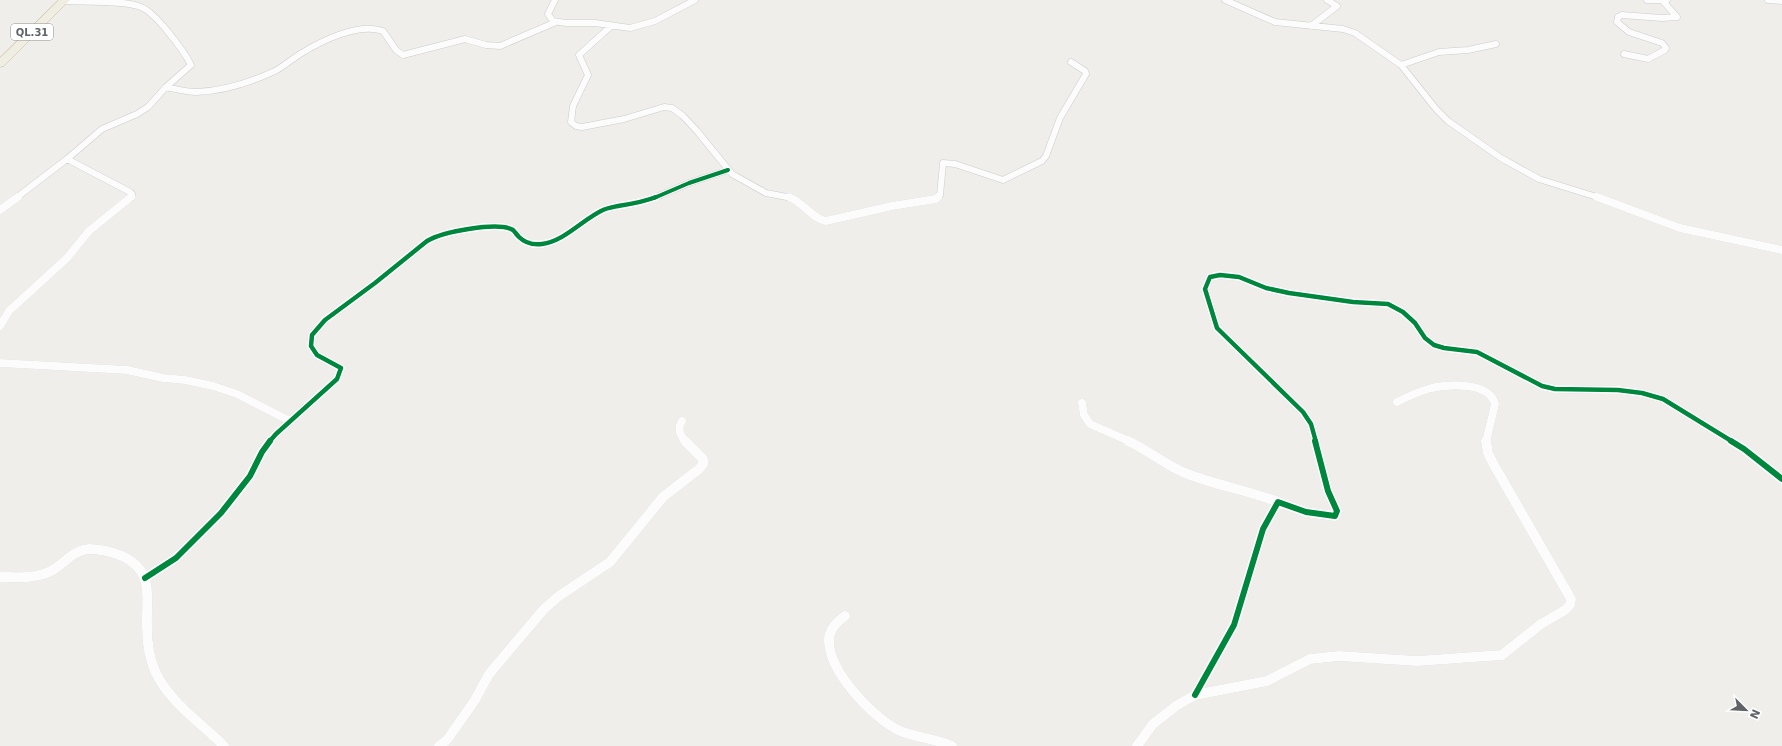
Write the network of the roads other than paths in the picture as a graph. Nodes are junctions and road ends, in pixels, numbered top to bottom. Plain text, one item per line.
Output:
1 (64, 0) edge
2 (555, 0) edge
3 (695, 0) edge
4 (1225, 0) edge
5 (1327, 0) edge
6 (1647, 0) edge
7 (1662, 0) edge
8 (1667, 0) edge
9 (1768, 0) edge
10 (1782, 1) edge
11 (556, 22) junction
12 (1311, 26) junction
13 (610, 27) junction
14 (1496, 44) dead end
15 (1624, 54) dead end
16 (1072, 62) dead end
17 (0, 64) edge
18 (1402, 65) junction
19 (166, 87) junction
20 (66, 159) junction
21 (728, 170) junction
22 (0, 210) edge
23 (1782, 250) edge
24 (0, 326) edge
25 (0, 363) edge
26 (1397, 402) dead end
27 (1082, 403) dead end
28 (290, 421) junction
29 (682, 421) dead end
30 (1782, 479) edge
31 (1278, 502) junction
32 (0, 577) edge
33 (145, 578) junction
34 (845, 616) dead end
35 (1195, 695) junction
36 (224, 746) edge
37 (439, 746) edge
38 (952, 746) edge
39 (1137, 746) edge

1 - 17 highway, QL.31
1 - 19 street
2 - 11 street
3 - 13 street
4 - 12 street
5 - 12 street
6 - 7 street
7 - 8 street
7 - 15 street
9 - 10 street
11 - 13 street
11 - 19 street
12 - 18 street
13 - 21 street
14 - 18 street
16 - 21 street
18 - 23 street
19 - 20 street
20 - 22 street
20 - 24 street
21 - 28 street
25 - 28 street
26 - 35 street
27 - 31 street
28 - 33 street
29 - 37 street
30 - 31 street
31 - 35 street
32 - 33 street
33 - 36 street
34 - 38 street
35 - 39 street

